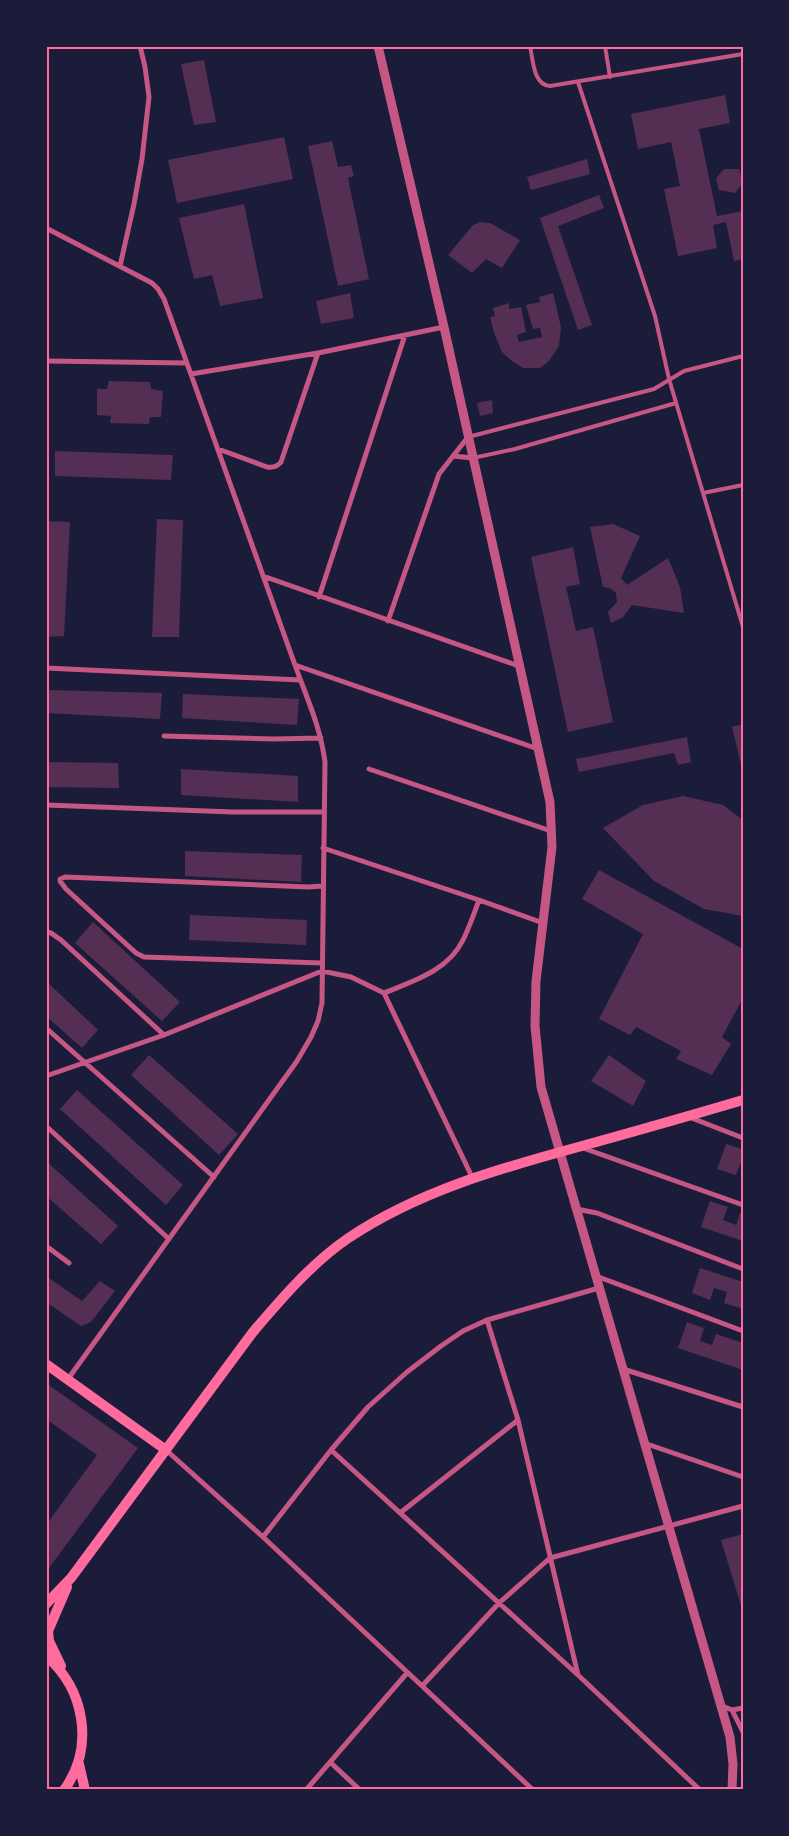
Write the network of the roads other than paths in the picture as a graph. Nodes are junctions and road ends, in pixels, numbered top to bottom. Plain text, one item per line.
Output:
1 (140, 46) edge
2 (378, 46) edge
3 (530, 46) edge
4 (605, 46) edge
5 (743, 54) edge
6 (610, 77) junction
7 (578, 82) junction
8 (46, 228) edge
9 (120, 266) junction
10 (444, 327) junction
11 (405, 335) junction
12 (318, 353) junction
13 (743, 356) edge
14 (46, 361) edge
15 (187, 363) junction
16 (191, 374) junction
17 (669, 380) junction
18 (676, 403) junction
19 (468, 437) junction
20 (218, 449) junction
21 (453, 456) junction
22 (473, 458) junction
23 (743, 485) edge
24 (703, 493) junction
25 (263, 576) junction
26 (319, 597) junction
27 (388, 621) junction
28 (743, 626) edge
29 (295, 665) junction
30 (520, 666) junction
31 (46, 668) edge
32 (300, 680) junction
33 (164, 736) dead end
34 (322, 738) junction
35 (538, 749) junction
36 (369, 769) dead end
37 (46, 804) edge
38 (323, 812) junction
39 (551, 831) junction
40 (323, 848) junction
41 (322, 886) junction
42 (479, 900) junction
43 (543, 923) junction
44 (46, 932) edge
45 (322, 963) junction
46 (322, 971) junction
47 (384, 993) junction
48 (46, 1028) edge
49 (164, 1035) junction
50 (87, 1062) junction
51 (46, 1076) edge
52 (743, 1100) edge
53 (687, 1116) junction
54 (46, 1126) edge
55 (743, 1138) edge
56 (579, 1146) junction
57 (560, 1152) junction
58 (214, 1178) junction
59 (473, 1178) junction
60 (743, 1205) edge
61 (576, 1209) junction
62 (169, 1238) junction
63 (46, 1246) edge
64 (69, 1263) dead end
65 (743, 1270) edge
66 (596, 1276) junction
67 (600, 1288) junction
68 (486, 1320) junction
69 (743, 1331) edge
70 (46, 1364) edge
71 (623, 1369) junction
72 (68, 1380) junction
73 (743, 1407) edge
74 (518, 1420) junction
75 (644, 1443) junction
76 (166, 1450) junction
77 (331, 1450) junction
78 (743, 1477) edge
79 (743, 1506) edge
80 (400, 1513) junction
81 (668, 1526) junction
82 (263, 1537) junction
83 (550, 1558) junction
84 (71, 1578) junction
85 (498, 1603) junction
86 (46, 1604) edge
87 (46, 1656) edge
88 (407, 1673) junction
89 (578, 1675) junction
90 (67, 1678) junction
91 (422, 1686) junction
92 (720, 1705) junction
93 (743, 1708) edge
94 (732, 1710) junction
95 (743, 1732) edge
96 (330, 1762) junction
97 (78, 1763) junction
98 (64, 1790) edge
99 (85, 1790) edge
100 (306, 1790) edge
101 (360, 1790) edge
102 (533, 1790) edge
103 (700, 1790) edge
104 (732, 1790) edge

1 - 9 street
2 - 10 street
3 - 7 lane
4 - 6 lane
5 - 6 lane
6 - 7 lane
7 - 17 lane
8 - 9 street
9 - 15 street
10 - 11 street
10 - 19 street
11 - 12 street
11 - 26 street
12 - 16 street
12 - 20 street
13 - 17 lane
14 - 15 street
15 - 16 street
16 - 20 street
17 - 18 lane
17 - 19 lane
18 - 22 lane
18 - 24 lane
19 - 21 street
19 - 22 street
20 - 25 street
21 - 22 street
21 - 27 street
22 - 30 street
23 - 24 lane
24 - 28 lane
25 - 26 street
25 - 29 street
26 - 27 street
27 - 30 street
29 - 32 street
29 - 35 street
30 - 35 street
31 - 32 street
32 - 34 street
33 - 34 street
34 - 38 street
35 - 39 street
36 - 39 street
37 - 38 street
38 - 40 street
39 - 43 street
40 - 41 street
40 - 42 street
41 - 45 street
41 - 45 street
42 - 43 street
42 - 47 street
43 - 57 street
44 - 49 street
45 - 46 street
46 - 47 street
46 - 49 street
46 - 58 street
47 - 59 street
48 - 50 street
49 - 50 street
50 - 51 street
50 - 58 street
52 - 53 main road
53 - 55 street
53 - 56 main road
54 - 62 street
56 - 57 main road
56 - 60 street
57 - 59 main road
57 - 61 street
58 - 62 street
59 - 76 main road
61 - 65 street
61 - 66 street
62 - 72 street
63 - 64 street
66 - 67 street
66 - 69 street
67 - 68 street
67 - 71 street
68 - 74 street
68 - 77 street
70 - 72 main road
71 - 73 street
71 - 75 street
72 - 76 main road
74 - 80 street
74 - 83 street
75 - 78 street
75 - 81 street
76 - 82 street
76 - 84 main road
77 - 80 street
77 - 82 street
79 - 81 street
80 - 85 street
81 - 83 street
81 - 92 street
82 - 88 street
83 - 85 street
83 - 89 street
84 - 86 main road
84 - 90 main road
85 - 89 street
85 - 91 street
87 - 90 main road
88 - 91 street
88 - 96 street
89 - 103 street
90 - 97 main road
91 - 102 street
92 - 94 street
92 - 104 street
93 - 94 street
94 - 95 street
96 - 100 street
96 - 101 street
97 - 98 main road
97 - 99 main road

